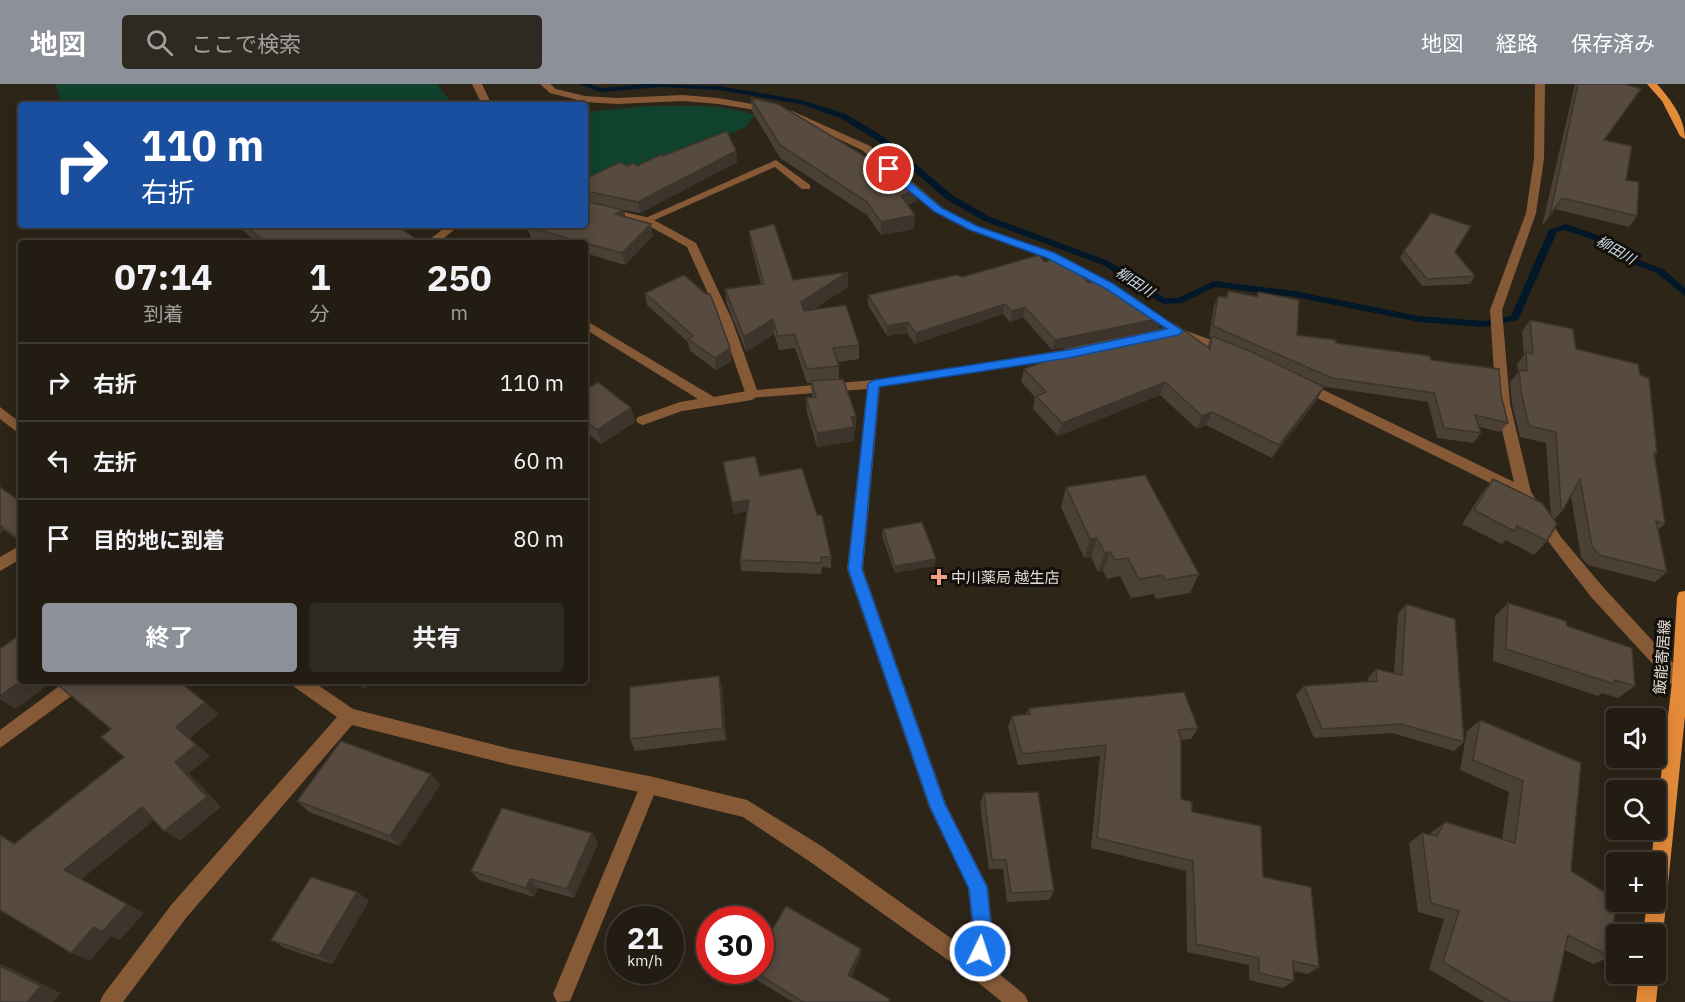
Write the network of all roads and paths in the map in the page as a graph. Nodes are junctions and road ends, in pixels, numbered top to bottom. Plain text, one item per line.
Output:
1 (477, 84) edge
2 (545, 84) edge
3 (1540, 84) edge
4 (1652, 84) edge
5 (486, 102) edge
6 (1685, 136) edge
7 (806, 187) dead end
8 (588, 207) edge
9 (646, 220) junction
10 (451, 228) edge
11 (435, 240) edge
12 (1118, 292) edge
13 (588, 326) edge
14 (1171, 330) edge
15 (1090, 349) edge
16 (1240, 356) edge
17 (1293, 381) edge
18 (874, 384) junction
19 (752, 395) junction
20 (712, 402) junction
21 (0, 412) edge
22 (643, 420) dead end
23 (18, 427) edge
24 (1524, 494) junction
25 (18, 553) edge
26 (0, 565) edge
27 (1685, 597) edge
28 (1680, 682) junction
29 (76, 684) edge
30 (303, 684) edge
31 (349, 716) junction
32 (0, 740) edge
33 (650, 786) junction
34 (1654, 924) edge
35 (976, 968) junction
36 (1648, 984) edge
37 (563, 994) dead end
38 (110, 1002) edge
39 (1018, 1002) edge
40 (1646, 1002) edge

1 - 5 street
2 - 12 street
3 - 24 street
4 - 6 main road
7 - 9 street
8 - 9 street
9 - 19 street
10 - 11 street
13 - 20 street
14 - 16 street
15 - 18 street
17 - 24 street
18 - 19 street
18 - 35 street
19 - 20 street
20 - 22 street
21 - 23 street
24 - 28 street
25 - 26 street
27 - 28 main road, 飯能寄居線
28 - 34 main road, 飯能寄居線
29 - 32 street
30 - 31 street
31 - 33 street
31 - 38 street
33 - 35 street
33 - 37 street
35 - 39 street
36 - 40 main road

